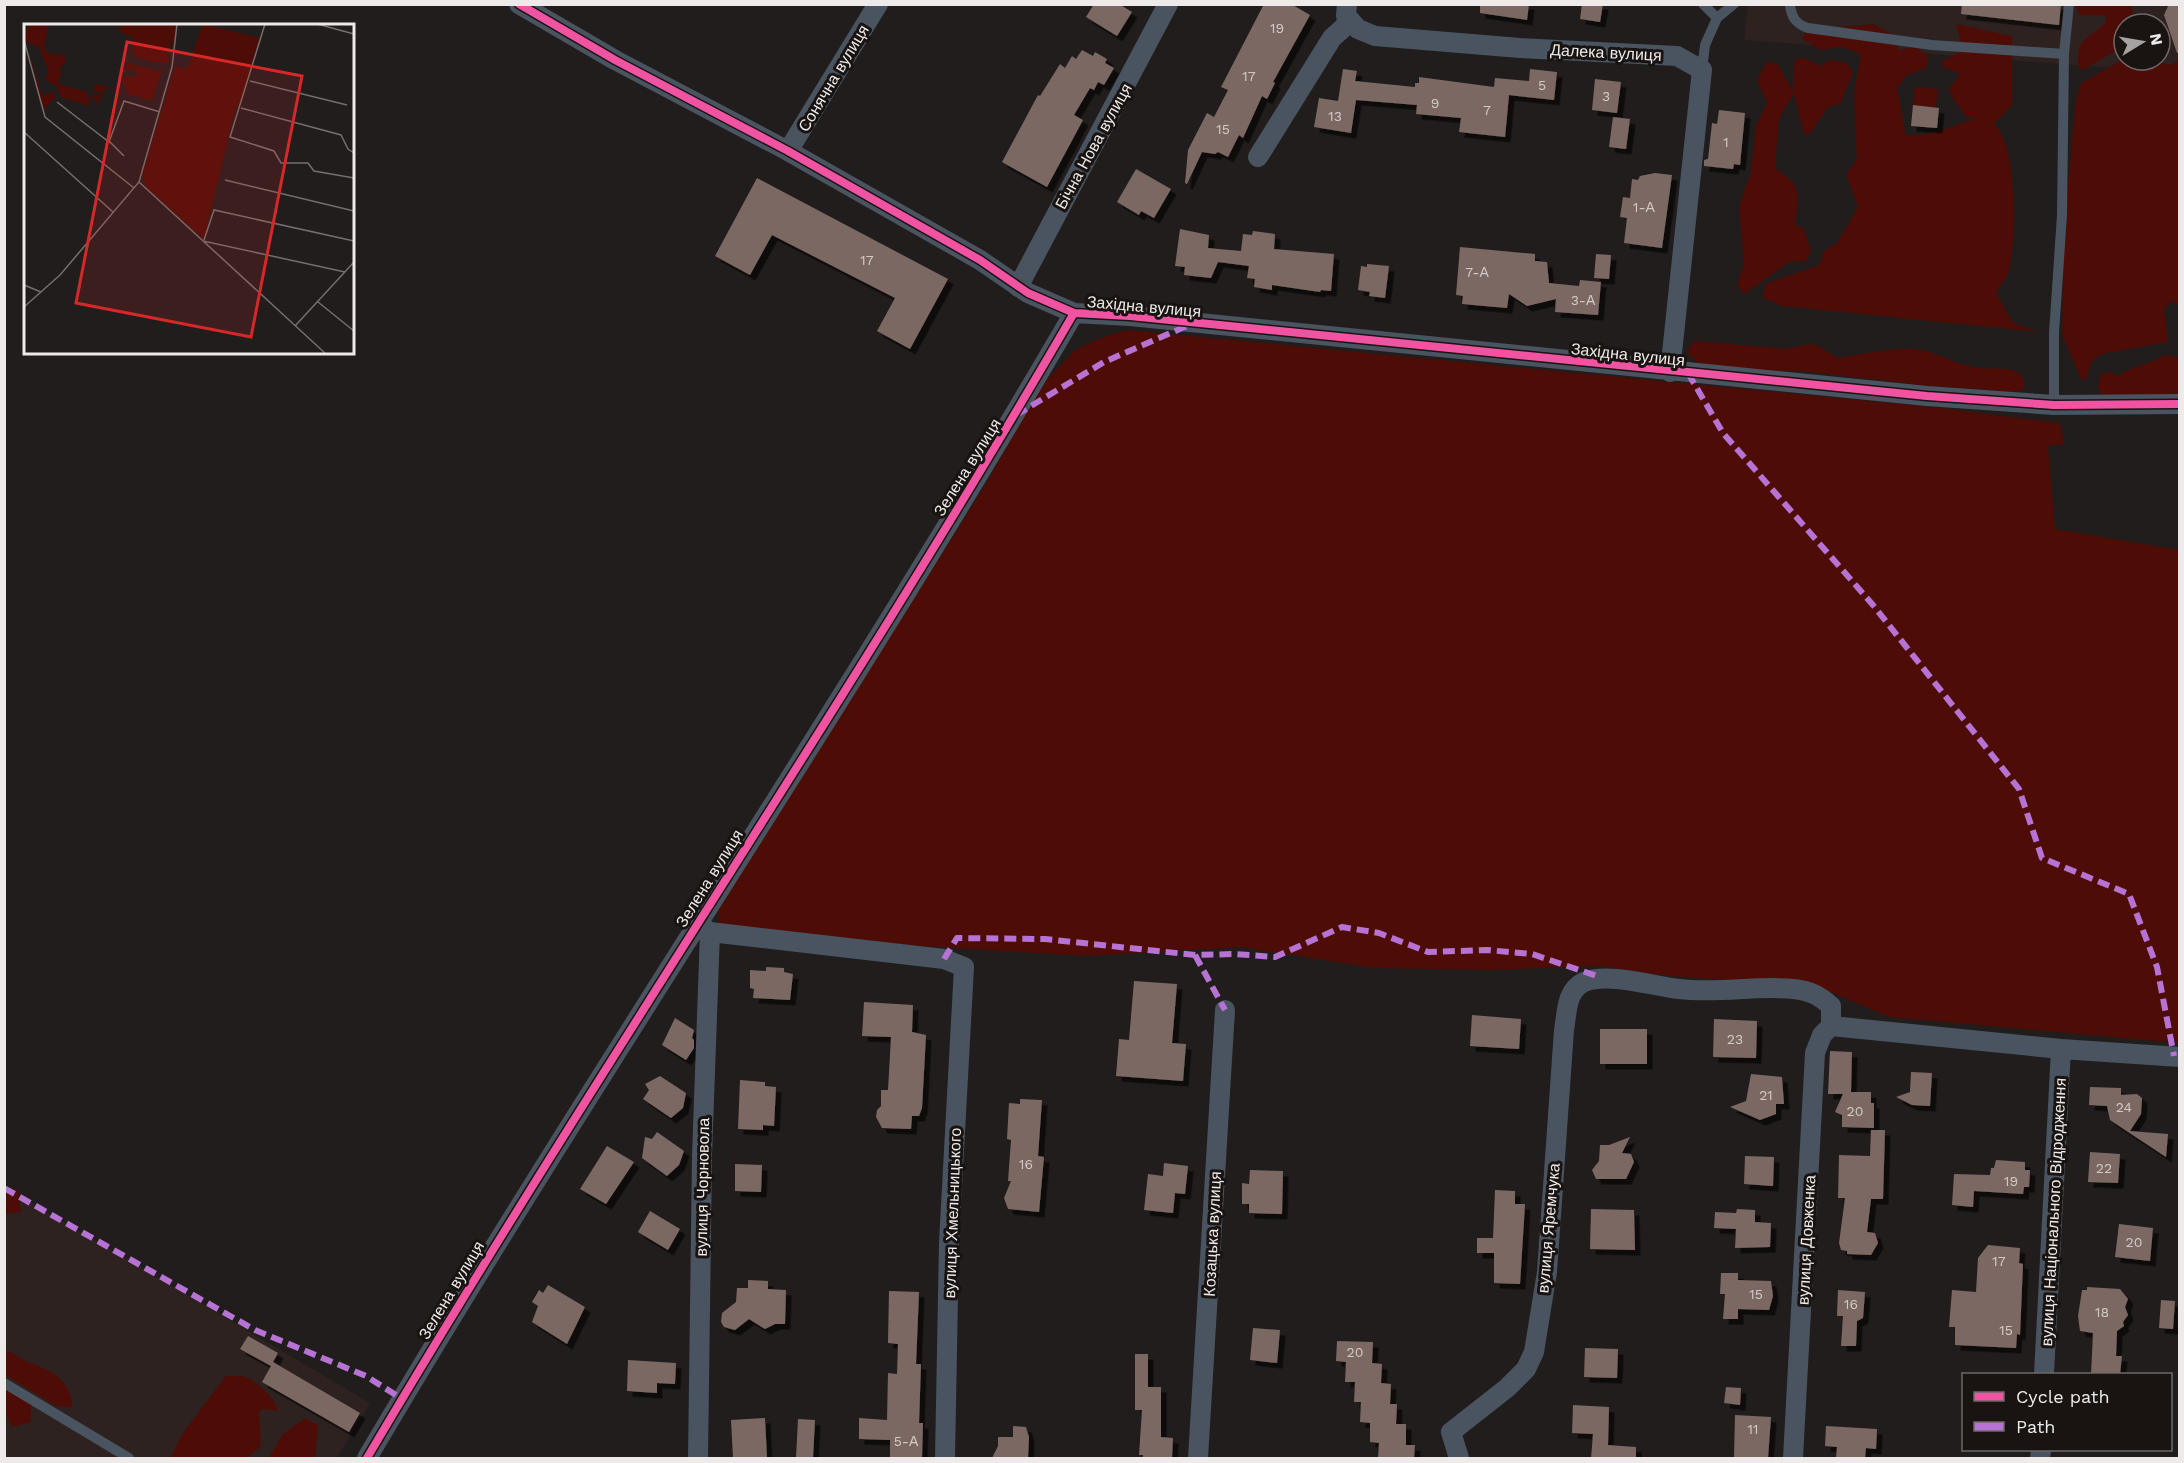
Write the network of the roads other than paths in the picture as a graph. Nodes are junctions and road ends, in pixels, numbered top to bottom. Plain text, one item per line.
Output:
1 (519, 4) edge
2 (878, 4) edge
3 (1168, 4) edge
4 (1703, 4) edge
5 (1734, 4) edge
6 (1790, 4) edge
7 (2069, 4) edge
8 (1349, 13) edge
9 (1717, 18) junction
10 (2064, 54) junction
11 (1702, 70) junction
12 (788, 151) junction
13 (1258, 157) dead end
14 (1018, 287) junction
15 (1074, 313) junction
16 (1670, 372) junction
17 (2180, 404) edge
18 (2054, 405) junction
19 (703, 928) junction
20 (1225, 1010) dead end
21 (1832, 1026) junction
22 (2061, 1049) junction
23 (2180, 1057) edge
24 (2044, 1373) edge
25 (4, 1383) edge
26 (129, 1458) edge
27 (366, 1458) edge
28 (698, 1458) edge
29 (945, 1458) edge
30 (1198, 1458) edge
31 (1459, 1458) edge
32 (1793, 1458) edge

1 - 12 street
2 - 12 street, Сонячна вулиця
3 - 14 street, Бічна Нова вулиця
4 - 9 lane
5 - 9 lane
6 - 10 lane
7 - 10 lane
8 - 11 street, Далека вулиця
8 - 13 street, Далека вулиця
9 - 11 lane
10 - 18 lane
11 - 16 street
12 - 14 street
14 - 15 street
15 - 16 street, Західна вулиця
15 - 19 street, Зелена вулиця
16 - 18 street, Західна вулиця
17 - 18 street, Західна вулиця
19 - 27 street, Зелена вулиця
19 - 28 street, вулиця Чорновола
19 - 29 street, вулиця Хмельницького
20 - 30 street, Козацька вулиця
21 - 22 street
21 - 31 street, вулиця Яремчука
21 - 32 street, вулиця Довженка
22 - 23 street
22 - 24 street, вулиця Національного Відродження
25 - 26 lane

